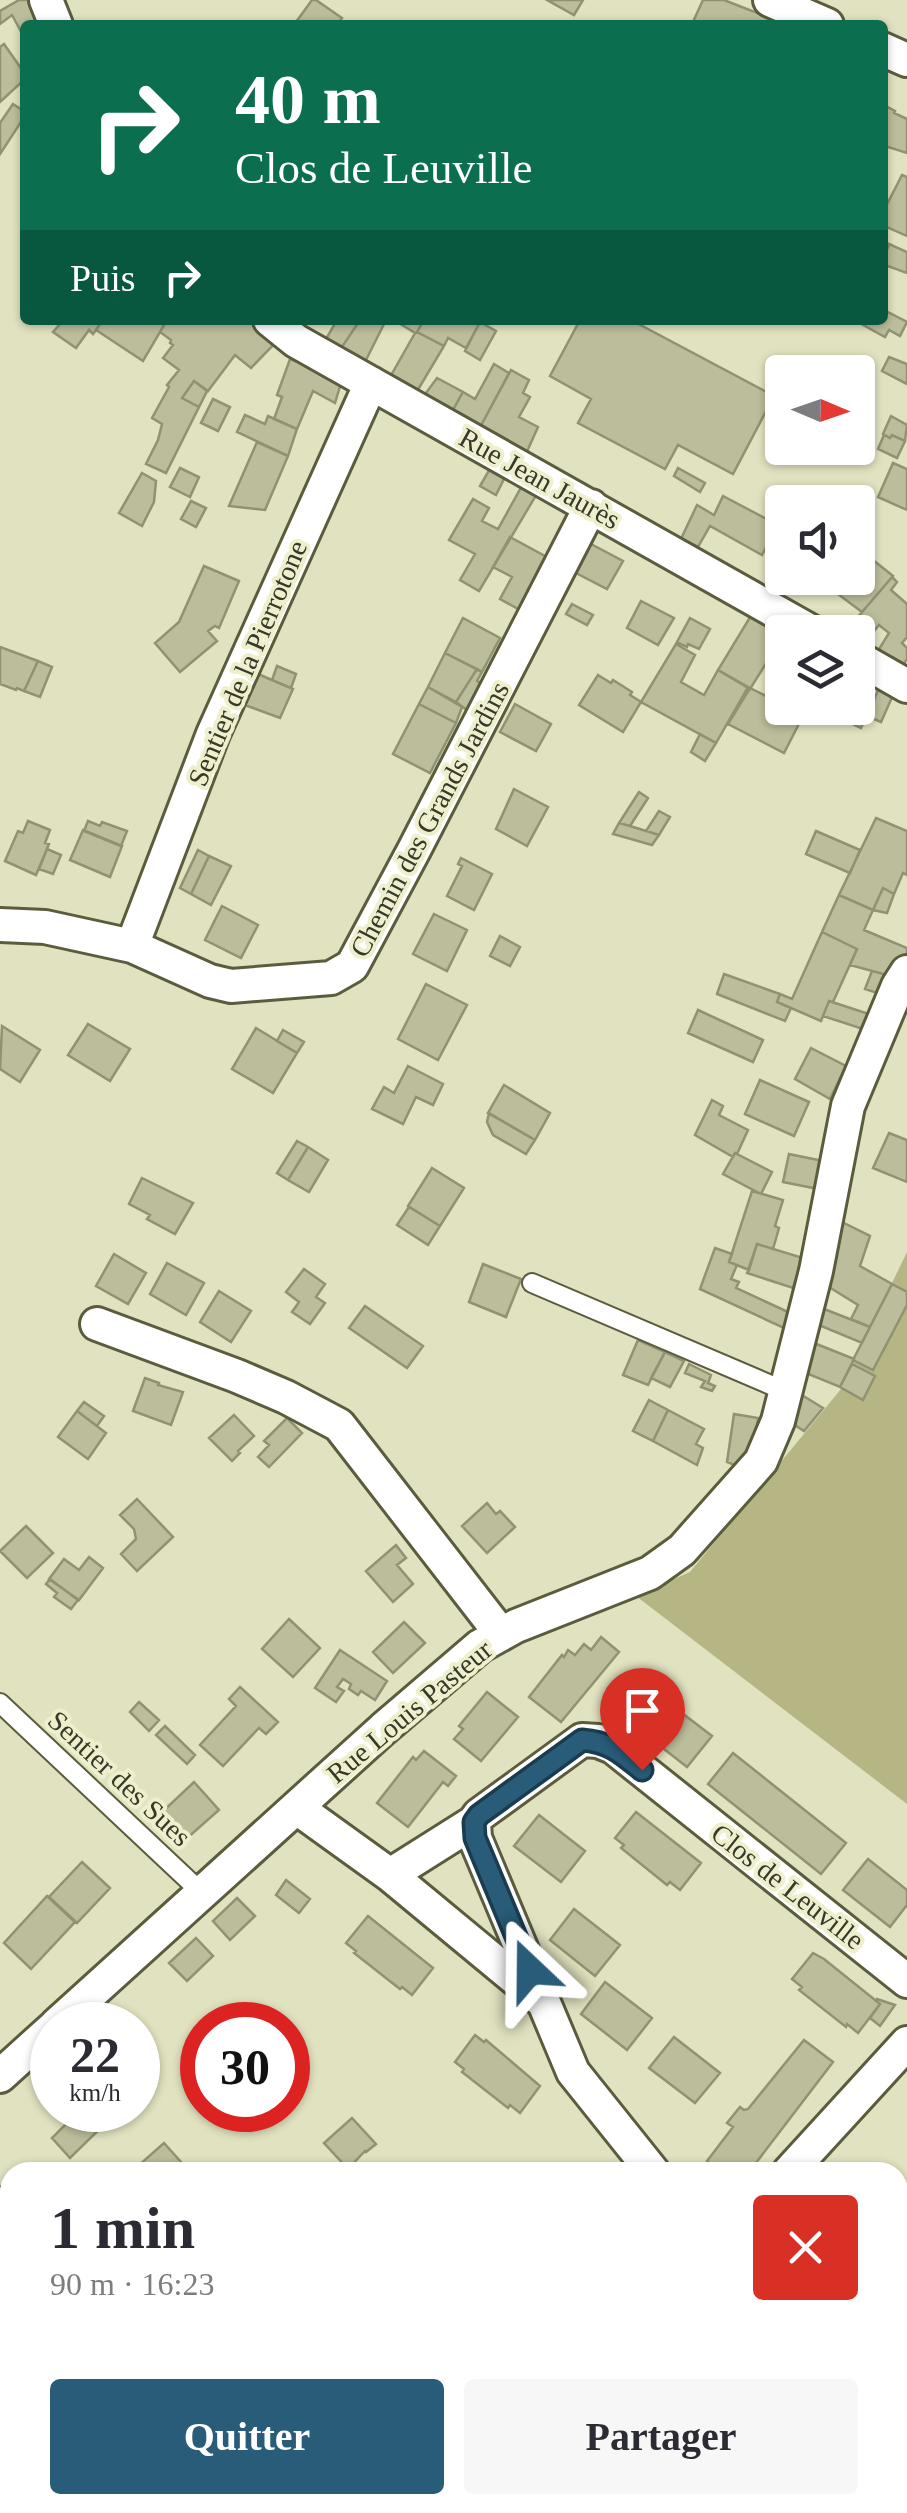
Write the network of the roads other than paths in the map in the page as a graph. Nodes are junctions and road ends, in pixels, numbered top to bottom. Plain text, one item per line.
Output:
1 (770, 0) edge
2 (816, 20) edge
3 (276, 325) edge
4 (371, 383) junction
5 (592, 506) junction
6 (782, 615) edge
7 (875, 668) edge
8 (907, 686) edge
9 (0, 925) edge
10 (132, 946) junction
11 (907, 972) edge
12 (532, 1283) dead end
13 (97, 1324) dead end
14 (785, 1391) junction
15 (501, 1634) junction
16 (0, 1703) edge
17 (297, 1808) junction
18 (474, 1822) junction
19 (390, 1874) junction
20 (202, 1893) junction
21 (907, 1980) edge
22 (82, 2002) edge
23 (544, 2002) junction
24 (907, 2043) edge
25 (30, 2049) edge
26 (0, 2076) edge
27 (645, 2162) edge
28 (799, 2162) edge

1 - 2 street
3 - 4 street, Rue Jean Jaurès
4 - 5 street, Rue Jean Jaurès
4 - 10 street, Sentier de la Pierrotone
5 - 6 street, Rue Jean Jaurès
5 - 10 street, Chemin des Grands Jardins
7 - 8 street
9 - 10 street, Chemin des Grands Jardins
11 - 14 street, Rue Louis Pasteur
12 - 14 lane
13 - 15 street
14 - 15 street, Rue Louis Pasteur
15 - 17 street, Rue Louis Pasteur
16 - 20 lane, Sentier des Sues
17 - 19 street
17 - 20 street, Rue Louis Pasteur
18 - 19 street, Clos de Leuville
18 - 21 street, Clos de Leuville
18 - 23 street
19 - 23 street
20 - 22 street, Rue Louis Pasteur
23 - 27 street
24 - 28 street
25 - 26 street, Rue Louis Pasteur

